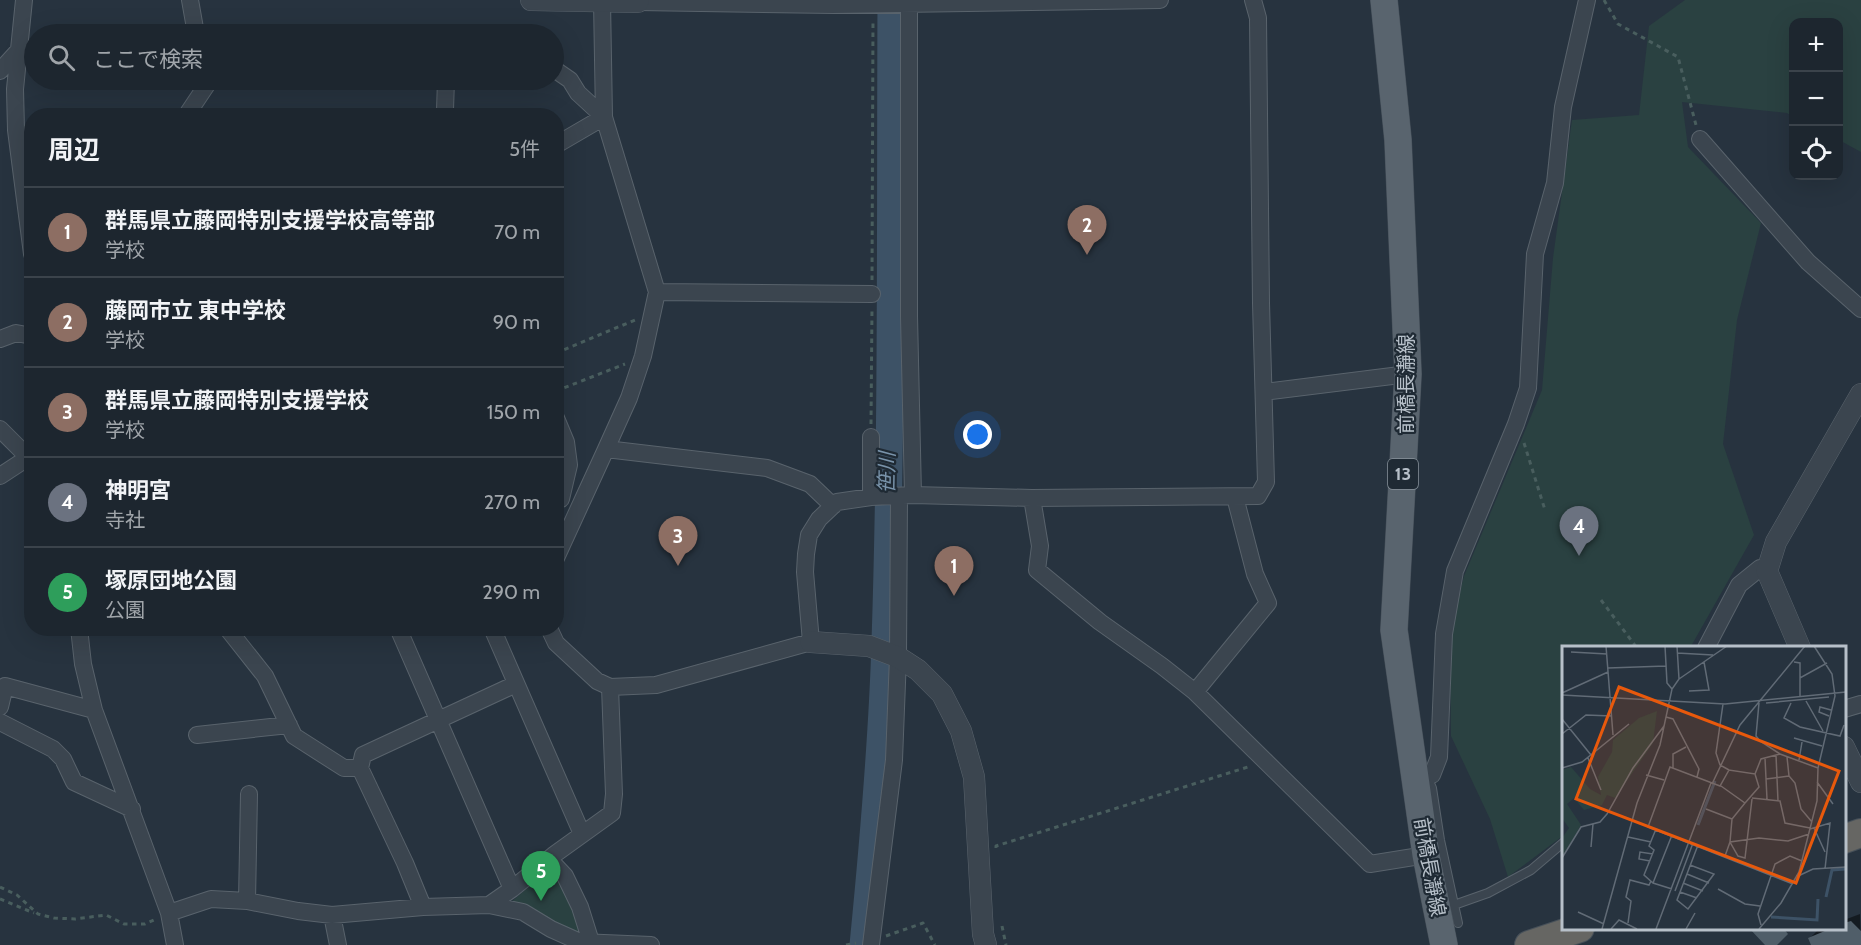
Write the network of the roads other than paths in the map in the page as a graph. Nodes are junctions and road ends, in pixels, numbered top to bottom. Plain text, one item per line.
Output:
1 (24, 0) edge
2 (190, 0) edge
3 (531, 0) edge
4 (1161, 0) edge
5 (1253, 0) edge
6 (1384, 0) edge
7 (1587, 0) edge
8 (602, 1) edge
9 (1051, 1) edge
10 (638, 2) joint
11 (833, 3) edge
12 (875, 3) edge
13 (905, 3) edge
14 (194, 24) edge
15 (18, 51) junction
16 (0, 71) edge
17 (564, 76) edge
18 (203, 90) edge
19 (446, 90) edge
20 (191, 108) edge
21 (445, 108) edge
22 (604, 117) junction
23 (1700, 139) road end
24 (564, 140) edge
25 (24, 169) edge
26 (657, 292) junction
27 (872, 294) road end
28 (1861, 309) edge
29 (24, 334) edge
30 (0, 339) edge
31 (1408, 374) junction
32 (1264, 392) junction
33 (1861, 394) edge
34 (0, 429) edge
35 (564, 435) edge
36 (871, 437) road end
37 (606, 449) junction
38 (24, 451) edge
39 (24, 460) edge
40 (0, 476) edge
41 (564, 482) edge
42 (906, 496) junction
43 (871, 497) junction
44 (1235, 497) junction
45 (1032, 498) junction
46 (564, 502) edge
47 (833, 506) junction
48 (578, 508) junction
49 (564, 540) edge
50 (1767, 571) junction
51 (80, 636) edge
52 (233, 636) edge
53 (402, 636) edge
54 (495, 636) edge
55 (553, 636) edge
56 (811, 642) junction
57 (1707, 646) edge
58 (1799, 646) edge
59 (891, 654) junction
60 (516, 684) junction
61 (610, 687) junction
62 (1195, 692) junction
63 (1861, 704) edge
64 (0, 707) edge
65 (1846, 709) edge
66 (93, 710) junction
67 (439, 719) junction
68 (0, 722) edge
69 (289, 725) junction
70 (197, 735) dead end
71 (1846, 749) edge
72 (360, 768) junction
73 (1421, 779) junction
74 (1861, 782) edge
75 (249, 794) dead end
76 (132, 809) junction
77 (1861, 833) edge
78 (582, 834) junction
79 (1846, 839) edge
80 (1562, 844) edge
81 (1426, 855) junction
82 (549, 858) junction
83 (513, 889) junction
84 (247, 901) junction
85 (489, 905) junction
86 (1454, 905) junction
87 (423, 907) junction
88 (169, 912) junction
89 (332, 915) junction
90 (1574, 930) edge
91 (1451, 934) edge
92 (591, 942) junction
93 (872, 943) edge
94 (175, 945) edge
95 (338, 945) edge
96 (651, 945) edge
97 (986, 945) edge
98 (1529, 945) edge

1 - 15 street
2 - 14 street
3 - 8 street
4 - 9 street
5 - 32 street
6 - 31 main road, 前橋長瀞線 / 13
7 - 73 street
8 - 10 street
8 - 22 street
9 - 13 street
10 - 11 street
11 - 12 street
12 - 13 street
13 - 42 street
15 - 16 street
15 - 25 street
17 - 22 street
18 - 20 street
19 - 21 street
22 - 24 street
22 - 26 street
23 - 28 street
26 - 27 street
26 - 37 street
29 - 30 street
31 - 32 street
31 - 73 main road, 前橋長瀞線 / 13
32 - 44 street
33 - 50 street
34 - 38 street
35 - 41 street
36 - 43 street
37 - 47 street
37 - 48 street
39 - 40 street
42 - 43 street
42 - 45 street
42 - 59 street
43 - 47 street
44 - 45 street
44 - 62 street
45 - 62 street
46 - 48 street
47 - 56 street
48 - 49 street
50 - 57 street
50 - 58 street
51 - 66 street
52 - 69 street
53 - 67 street
54 - 60 street
55 - 61 street
56 - 59 street
56 - 61 street
59 - 93 street
59 - 97 street
60 - 67 street
60 - 78 street
61 - 78 street
62 - 81 street
63 - 65 street
64 - 66 street
66 - 76 street
67 - 72 street
67 - 83 street
68 - 76 street
69 - 70 street
69 - 72 street
71 - 74 street
72 - 87 street
73 - 81 main road, 前橋長瀞線 / 13
73 - 86 lane
75 - 84 street
76 - 88 street
77 - 79 highway
78 - 82 street
80 - 86 lane
81 - 91 main road, 前橋長瀞線 / 13
82 - 83 street
82 - 92 street
83 - 85 street
84 - 88 street
84 - 89 street
85 - 87 street
85 - 92 street
86 - 91 lane
87 - 89 street
88 - 94 street
89 - 95 street
90 - 98 highway
92 - 96 street

